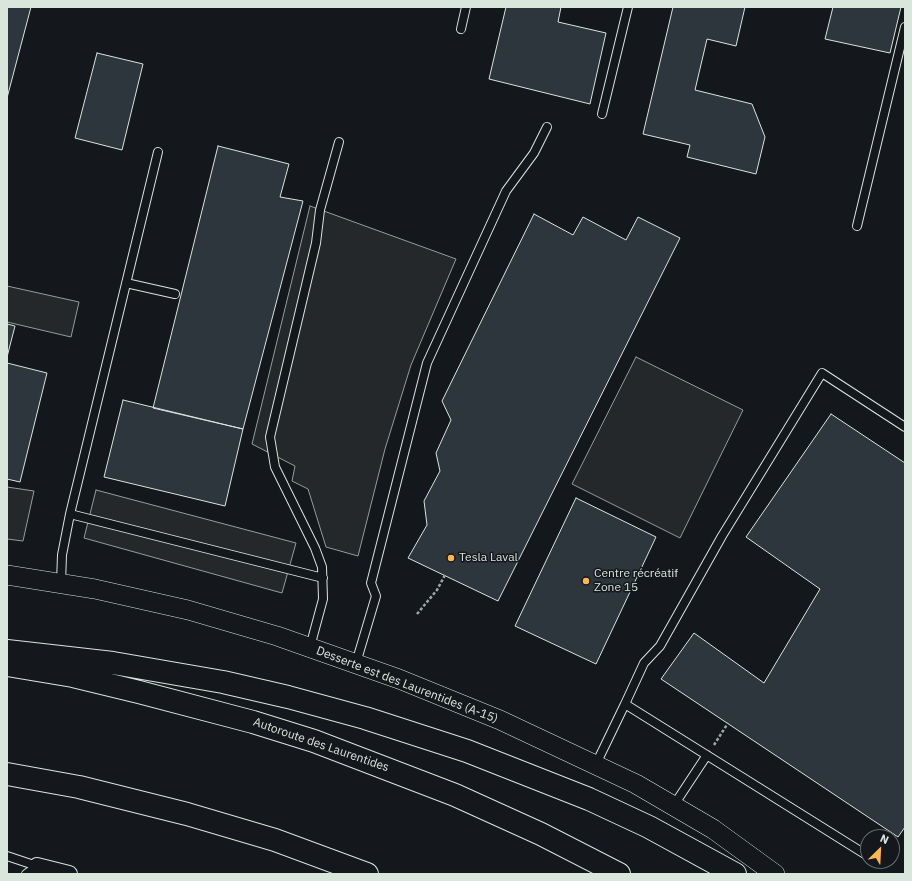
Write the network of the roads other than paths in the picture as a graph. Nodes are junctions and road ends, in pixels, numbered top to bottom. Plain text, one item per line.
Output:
1 (466, 7) edge
2 (628, 7) edge
3 (905, 27) edge
4 (461, 28) dead end
5 (602, 114) dead end
6 (547, 127) dead end
7 (339, 142) dead end
8 (158, 152) dead end
9 (857, 226) dead end
10 (126, 283) junction
11 (175, 294) dead end
12 (905, 427) edge
13 (70, 514) junction
14 (7, 575) edge
15 (323, 578) junction
16 (61, 583) junction
17 (310, 647) junction
18 (7, 651) edge
19 (356, 663) junction
20 (7, 665) edge
21 (626, 704) junction
22 (707, 755) junction
23 (596, 764) junction
24 (7, 774) edge
25 (674, 805) junction
26 (502, 816) junction
27 (860, 851) edge
28 (7, 856) edge
29 (32, 870) edge
30 (65, 874) edge
31 (368, 874) edge
32 (619, 874) edge
33 (634, 874) edge
34 (735, 874) edge
35 (775, 874) edge

1 - 4 lane
2 - 5 lane
3 - 9 lane
6 - 19 lane
7 - 15 lane
8 - 10 lane
10 - 11 lane
10 - 13 lane
12 - 21 lane
13 - 15 lane
13 - 16 lane
14 - 16 street, Desserte est des Laurentides (A-15)
15 - 17 lane
16 - 17 street, Desserte est des Laurentides (A-15)
17 - 19 street, Desserte est des Laurentides (A-15)
18 - 34 highway
19 - 23 street, Desserte est des Laurentides (A-15)
20 - 26 highway, Autoroute des Laurentides
21 - 22 lane
21 - 23 lane
22 - 25 lane
22 - 27 lane
23 - 25 street, Desserte est des Laurentides (A-15)
24 - 31 highway
25 - 35 street, Desserte est des Laurentides (A-15)
26 - 32 highway, Autoroute des Laurentides
26 - 33 highway
28 - 29 lane
29 - 30 street

